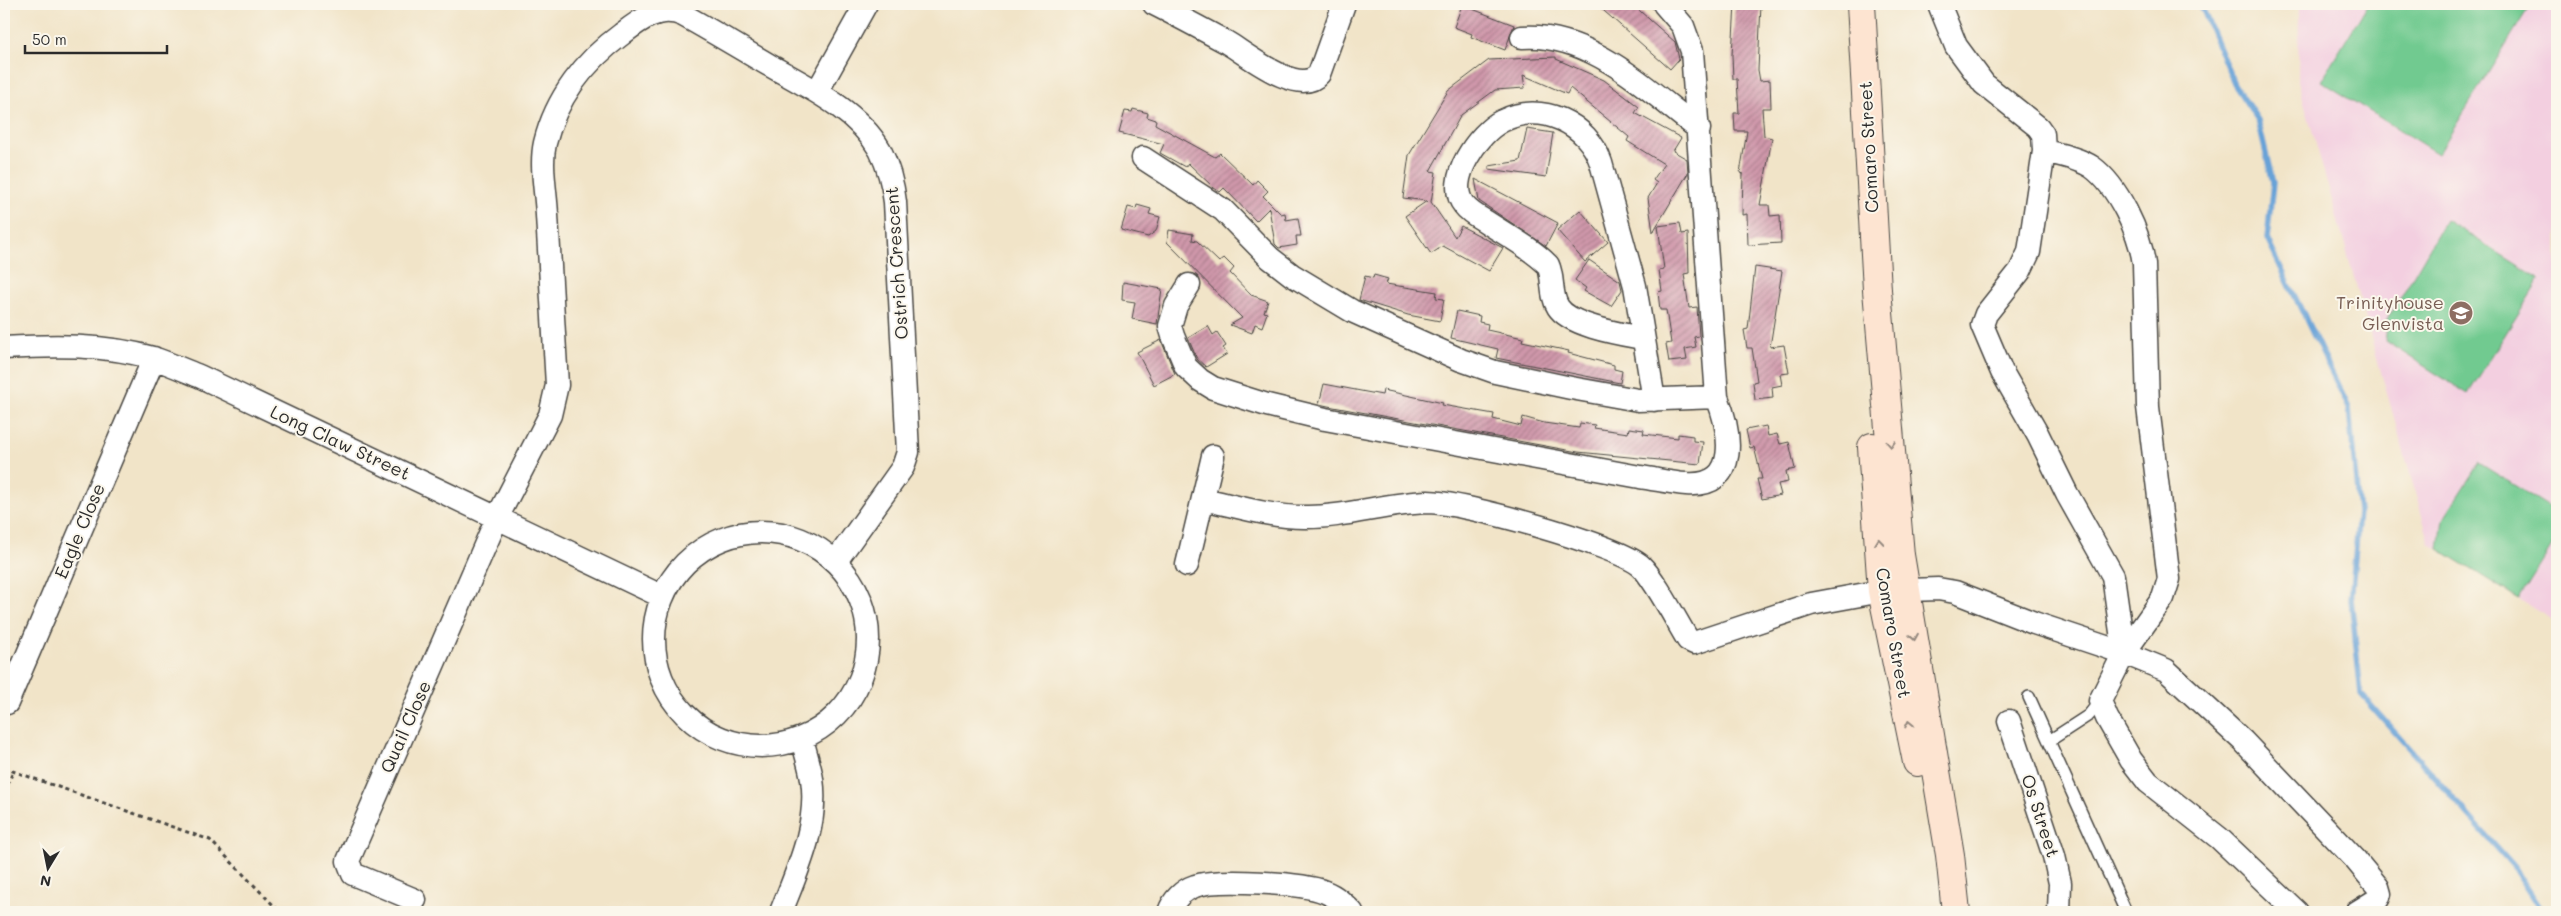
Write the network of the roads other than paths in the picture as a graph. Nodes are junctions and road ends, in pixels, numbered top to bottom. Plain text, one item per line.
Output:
1 (866, 4) edge
2 (1154, 4) edge
3 (1664, 4) edge
4 (1861, 4) edge
5 (1939, 4) edge
6 (1336, 6) edge
7 (1522, 37) dead end
8 (817, 92) junction
9 (1699, 129) junction
10 (2044, 151) junction
11 (1144, 158) dead end
12 (1189, 285) dead end
13 (1642, 338) junction
14 (4, 348) edge
15 (154, 358) junction
16 (1717, 397) junction
17 (1654, 400) junction
18 (1213, 456) dead end
19 (1203, 499) junction
20 (497, 518) junction
21 (836, 560) junction
22 (1187, 565) dead end
23 (1894, 590) junction
24 (661, 596) junction
25 (2124, 652) junction
26 (2029, 697) dead end
27 (2100, 701) junction
28 (7, 704) dead end
29 (2009, 721) dead end
30 (802, 738) junction
31 (2049, 741) junction
32 (415, 900) dead end
33 (781, 912) edge
34 (1169, 912) edge
35 (1352, 912) edge
36 (1950, 912) edge
37 (1956, 912) edge
38 (2059, 912) edge
39 (2126, 912) edge
40 (2297, 912) edge
41 (2357, 912) edge

1 - 8 street
2 - 6 street
3 - 9 street
4 - 23 street, Comaro Street
5 - 10 street
7 - 9 street
8 - 20 street, Ostrich Crescent
8 - 21 street, Ostrich Crescent
9 - 16 street
10 - 25 street
10 - 25 street
11 - 17 street
12 - 16 street
13 - 13 street
13 - 17 street
14 - 15 street, Long Claw Street
15 - 20 street, Long Claw Street
15 - 28 street, Eagle Close
16 - 17 street
18 - 19 street
19 - 22 street
19 - 23 street
20 - 24 street, Long Claw Street
20 - 32 street, Quail Close
21 - 24 street
21 - 30 street
23 - 25 street
36 -> 23 street, Comaro Street
23 -> 37 street, Comaro Street
24 - 30 street
25 - 27 street
25 - 41 street
26 - 31 lane
27 - 31 lane
27 - 40 street
29 - 38 street, Os Street
30 - 33 street
31 - 39 lane
34 - 35 street

